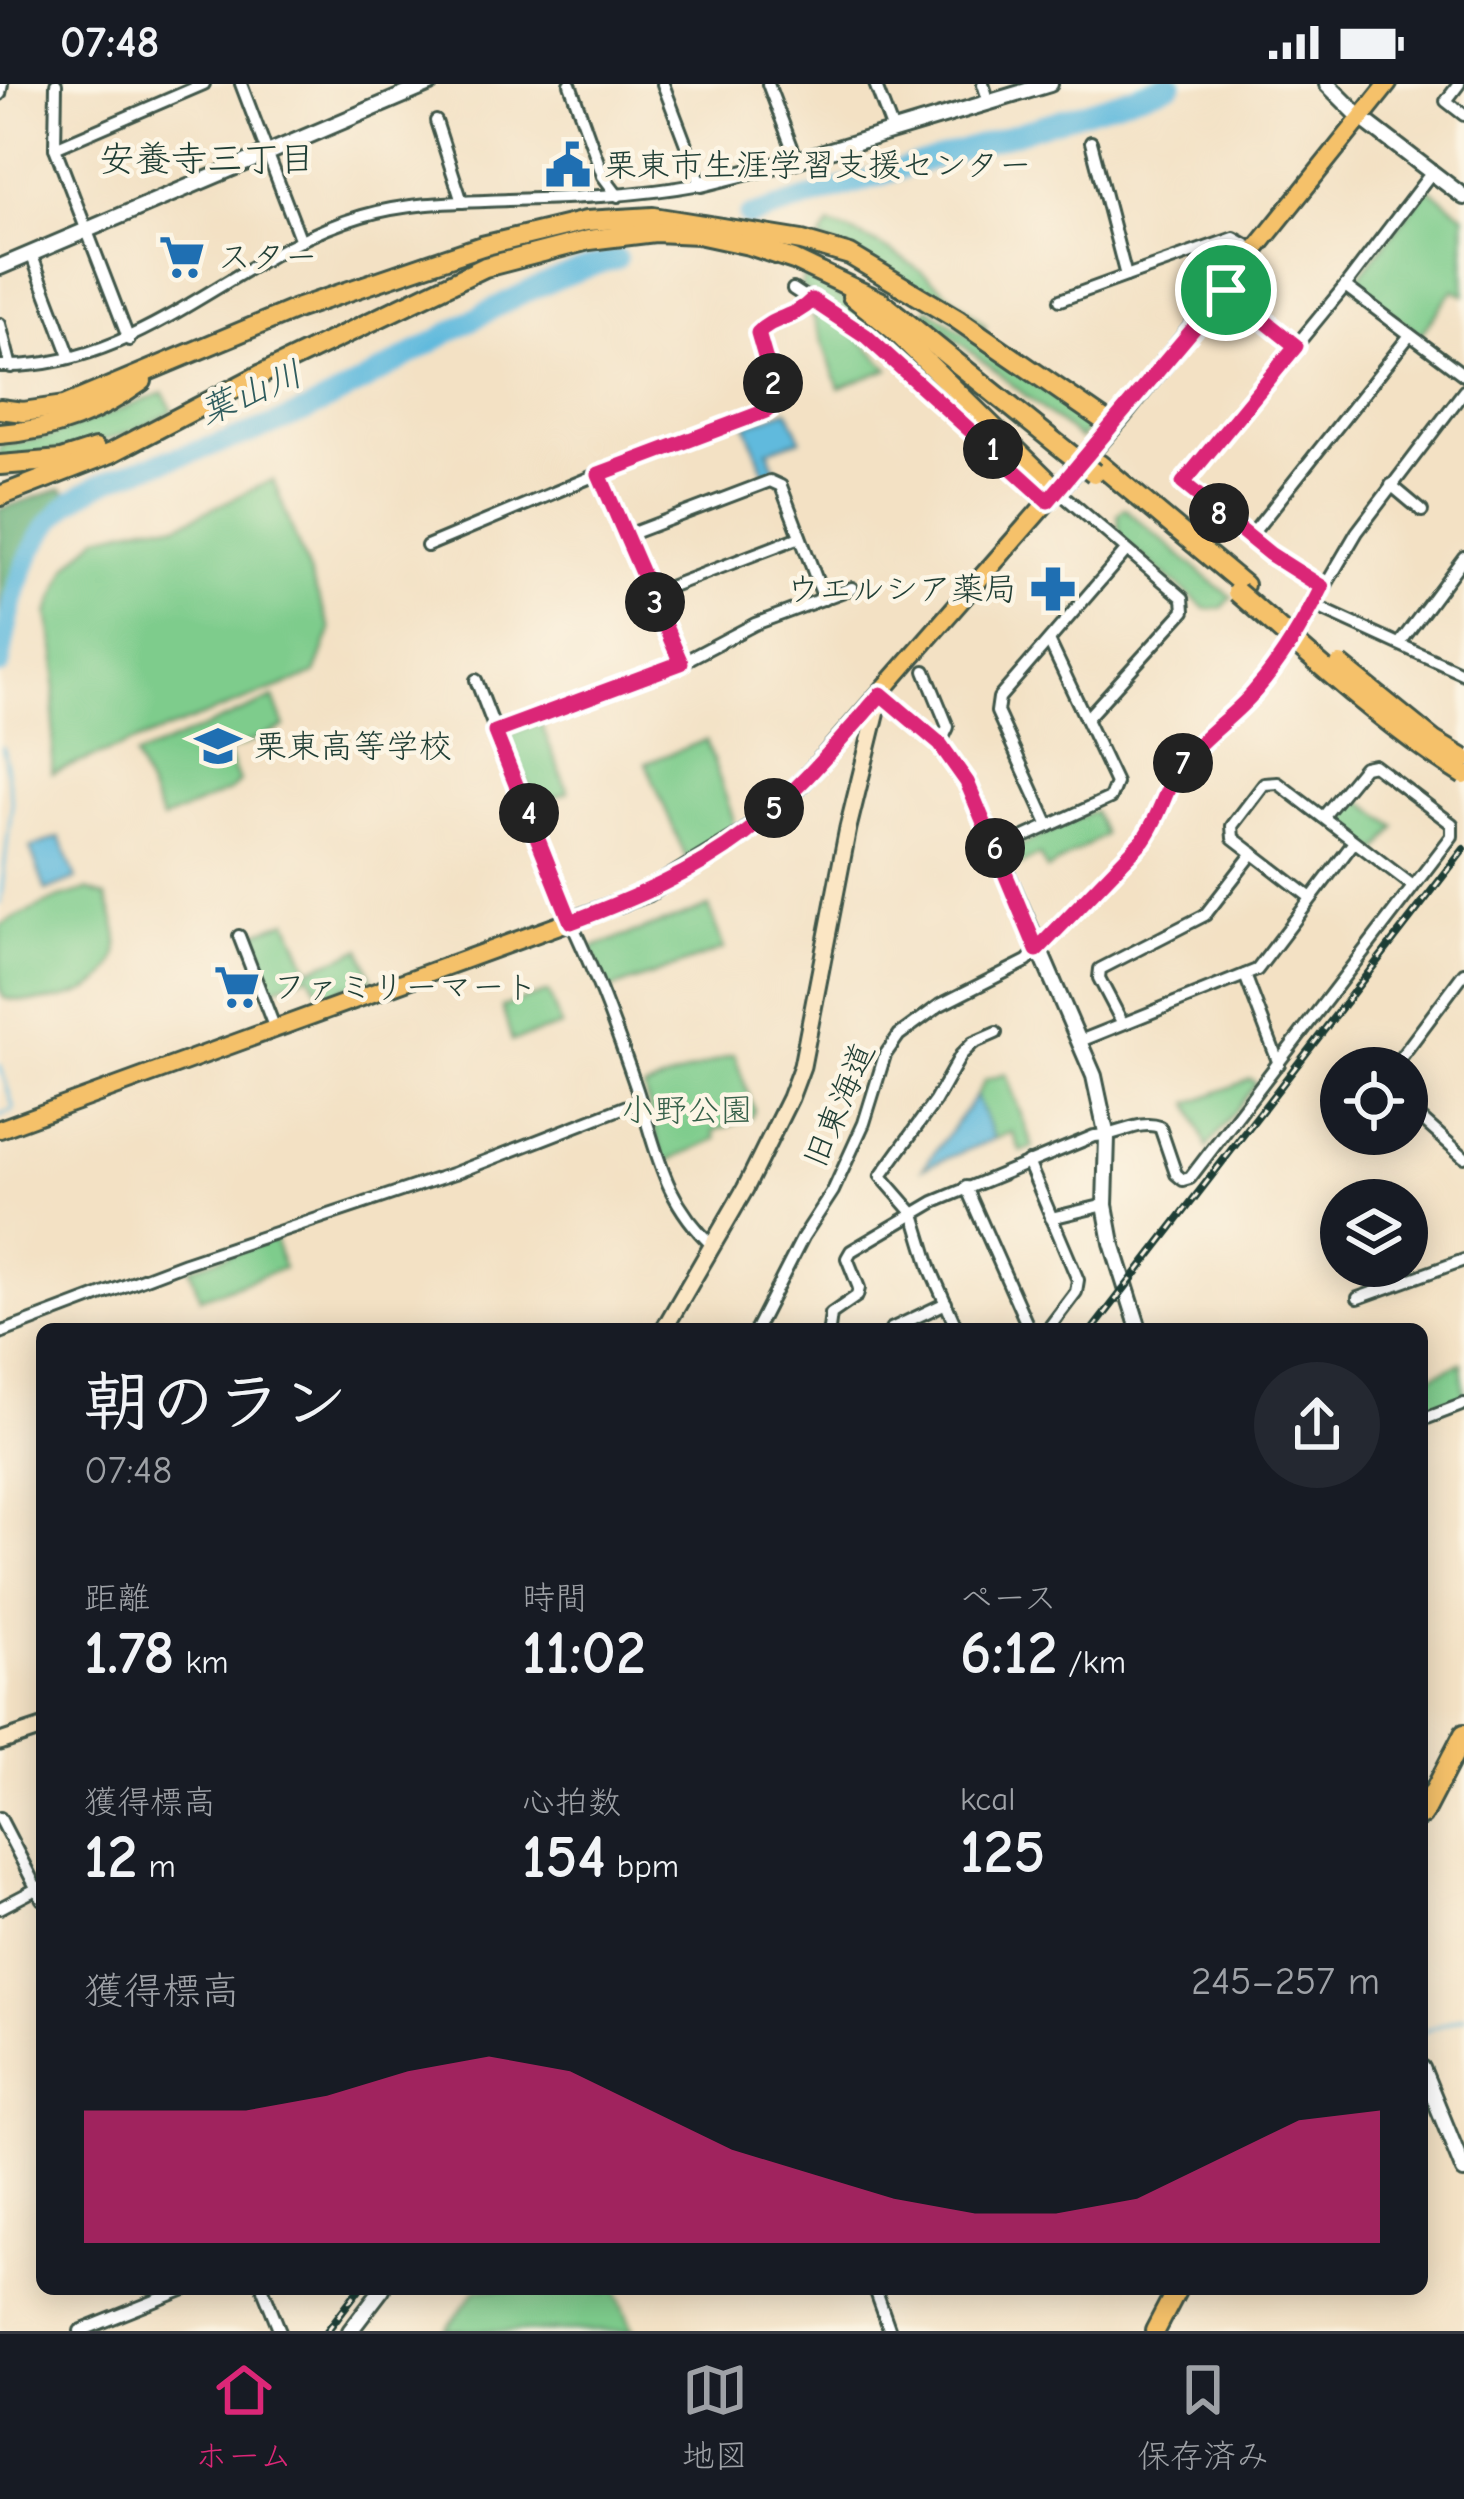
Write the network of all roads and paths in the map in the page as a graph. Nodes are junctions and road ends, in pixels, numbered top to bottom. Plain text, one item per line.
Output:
1 (2, 84) edge
2 (56, 84) edge
3 (205, 84) edge
4 (241, 84) edge
5 (430, 84) edge
6 (570, 84) edge
7 (663, 84) edge
8 (769, 84) edge
9 (875, 84) edge
10 (982, 84) edge
11 (1050, 84) edge
12 (1327, 84) edge
13 (1388, 84) edge
14 (1459, 84) edge
15 (0, 94) edge
16 (989, 102) junction
17 (1464, 115) edge
18 (1360, 118) junction
19 (436, 121) dead end
20 (892, 131) junction
21 (1091, 142) dead end
22 (55, 148) junction
23 (266, 154) junction
24 (797, 160) junction
25 (1432, 172) junction
26 (700, 184) junction
27 (618, 196) junction
28 (1464, 197) edge
29 (462, 202) junction
30 (87, 233) junction
31 (770, 237) junction
32 (302, 242) junction
33 (1257, 251) junction
34 (32, 256) junction
35 (0, 267) edge
36 (827, 275) junction
37 (1126, 276) junction
38 (1346, 286) junction
39 (793, 289) dead end
40 (1226, 290) junction
41 (812, 300) junction
42 (1060, 300) dead end
43 (0, 324) edge
44 (1410, 335) junction
45 (129, 340) junction
46 (1296, 346) junction
47 (70, 356) junction
48 (165, 364) junction
49 (6, 366) edge
50 (1464, 375) edge
51 (1464, 391) edge
52 (0, 409) edge
53 (161, 425) junction
54 (1112, 426) junction
55 (0, 434) edge
56 (1069, 446) junction
57 (0, 464) edge
58 (599, 474) junction
59 (1391, 485) junction
60 (0, 496) edge
61 (1053, 496) junction
62 (1422, 511) dead end
63 (625, 536) junction
64 (800, 537) junction
65 (1249, 538) junction
66 (427, 546) dead end
67 (1126, 550) junction
68 (1464, 557) edge
69 (1322, 587) junction
70 (852, 588) dead end
71 (1240, 589) junction
72 (651, 594) junction
73 (824, 599) junction
74 (1313, 605) junction
75 (1049, 640) junction
76 (1400, 643) junction
77 (681, 663) junction
78 (925, 671) dead end
79 (1464, 674) edge
80 (476, 680) dead end
81 (881, 694) junction
82 (1086, 719) junction
83 (495, 732) junction
84 (940, 744) junction
85 (1464, 759) edge
86 (1464, 775) edge
87 (1323, 817) junction
88 (1049, 826) junction
89 (1354, 842) junction
90 (996, 850) junction
91 (1252, 853) junction
92 (1413, 886) junction
93 (1312, 898) junction
94 (571, 922) junction
95 (239, 935) dead end
96 (1037, 950) junction
97 (1464, 973) edge
98 (1245, 976) junction
99 (1122, 1022) junction
100 (275, 1029) junction
101 (996, 1034) dead end
102 (1080, 1041) junction
103 (1409, 1047) edge
104 (1279, 1064) junction
105 (640, 1101) junction
106 (1428, 1124) edge
107 (0, 1130) edge
108 (1107, 1137) junction
109 (1464, 1156) edge
110 (1028, 1162) junction
111 (965, 1187) junction
112 (1105, 1205) junction
113 (914, 1214) junction
114 (1051, 1218) junction
115 (712, 1246) junction
116 (1464, 1260) edge
117 (1358, 1298) dead end
118 (946, 1303) junction
119 (667, 1323) edge
120 (759, 1323) edge
121 (830, 1323) edge
122 (904, 1323) edge
123 (954, 1323) edge
124 (1026, 1323) edge
125 (1053, 1323) edge
126 (1137, 1323) edge
127 (0, 1333) edge
128 (1464, 1404) edge
129 (1428, 1418) edge
130 (36, 1730) edge
131 (1464, 1734) edge
132 (0, 1742) edge
133 (1428, 1804) edge
134 (0, 1818) edge
135 (36, 1885) edge
136 (36, 1894) edge
137 (0, 1908) edge
138 (1428, 2083) edge
139 (1464, 2171) edge
140 (169, 2295) edge
141 (265, 2295) edge
142 (377, 2295) edge
143 (877, 2295) edge
144 (1174, 2295) edge
145 (80, 2331) edge
146 (280, 2331) edge
147 (350, 2331) edge
148 (890, 2331) edge
149 (1155, 2331) edge

1 - 15 street
2 - 22 street
3 - 22 street
4 - 23 street
5 - 23 street
6 - 27 street
7 - 26 street
8 - 24 street
9 - 20 street
10 - 16 street
11 - 16 street
12 - 18 street
13 - 18 main road
14 - 17 street
16 - 20 street
18 - 25 street
18 - 33 main road
19 - 29 street
20 - 24 street
21 - 37 street
22 - 30 street
23 - 30 street
23 - 32 street
24 - 26 street
25 - 28 street
25 - 38 street
26 - 27 street
27 - 29 street
29 - 32 street
30 - 34 street
30 - 45 street
31 - 48 highway
31 - 54 highway
31 - 56 highway
32 - 45 street
33 - 37 street
33 - 40 main road
34 - 35 street
34 - 47 street
36 - 53 highway
36 - 56 highway
36 - 61 highway
37 - 42 street
38 - 44 street
38 - 46 street
39 - 41 street
40 - 46 street
40 - 54 main road
41 - 58 street
41 - 61 street
43 - 49 street
44 - 50 street
44 - 65 street
45 - 47 street
46 - 65 street
47 - 49 street
48 - 52 highway
48 - 55 highway
51 - 59 street, 旧東海道
53 - 57 highway
53 - 60 highway
54 - 61 main road
56 - 71 highway, bridge
58 - 63 street
58 - 66 street
59 - 62 street
59 - 69 street, 旧東海道
61 - 67 street
61 - 81 main road
63 - 64 street
63 - 72 street
64 - 72 street
64 - 73 street
65 - 69 street
67 - 75 street
67 - 82 street
68 - 76 street
69 - 74 street, 旧東海道
70 - 73 street
71 - 85 highway, bridge
71 - 86 highway, bridge
72 - 77 street
73 - 77 street
74 - 76 street
74 - 96 street, 旧東海道
75 - 82 street
75 - 88 street
76 - 79 street
77 - 83 street
78 - 84 street
80 - 83 street
81 - 84 street
81 - 94 main road
81 - 115 main road
82 - 88 street
83 - 94 street
84 - 90 street
87 - 89 street
87 - 91 street
87 - 92 street
88 - 90 street
89 - 92 street
89 - 93 street
90 - 96 street
91 - 93 street
91 - 99 street
92 - 104 street
93 - 98 street
94 - 100 main road
94 - 105 street
95 - 100 street
96 - 102 street
96 - 120 street, 旧東海道
97 - 103 street
98 - 99 street
98 - 104 street
99 - 102 street
100 - 107 main road
101 - 113 street
102 - 108 street
104 - 108 street
105 - 115 street
105 - 127 street
106 - 109 street
108 - 110 street
108 - 112 street
110 - 111 street
110 - 114 street
111 - 113 street
111 - 124 street
112 - 114 street
112 - 126 street
113 - 118 street
113 - 121 street
114 - 125 street
115 - 119 main road
116 - 117 street
118 - 122 street
118 - 123 street
128 - 129 street
130 - 132 main road
131 - 133 highway
134 - 135 street
136 - 137 street
138 - 139 street
140 - 145 street
141 - 146 street
142 - 147 street
143 - 148 street
144 - 149 highway

